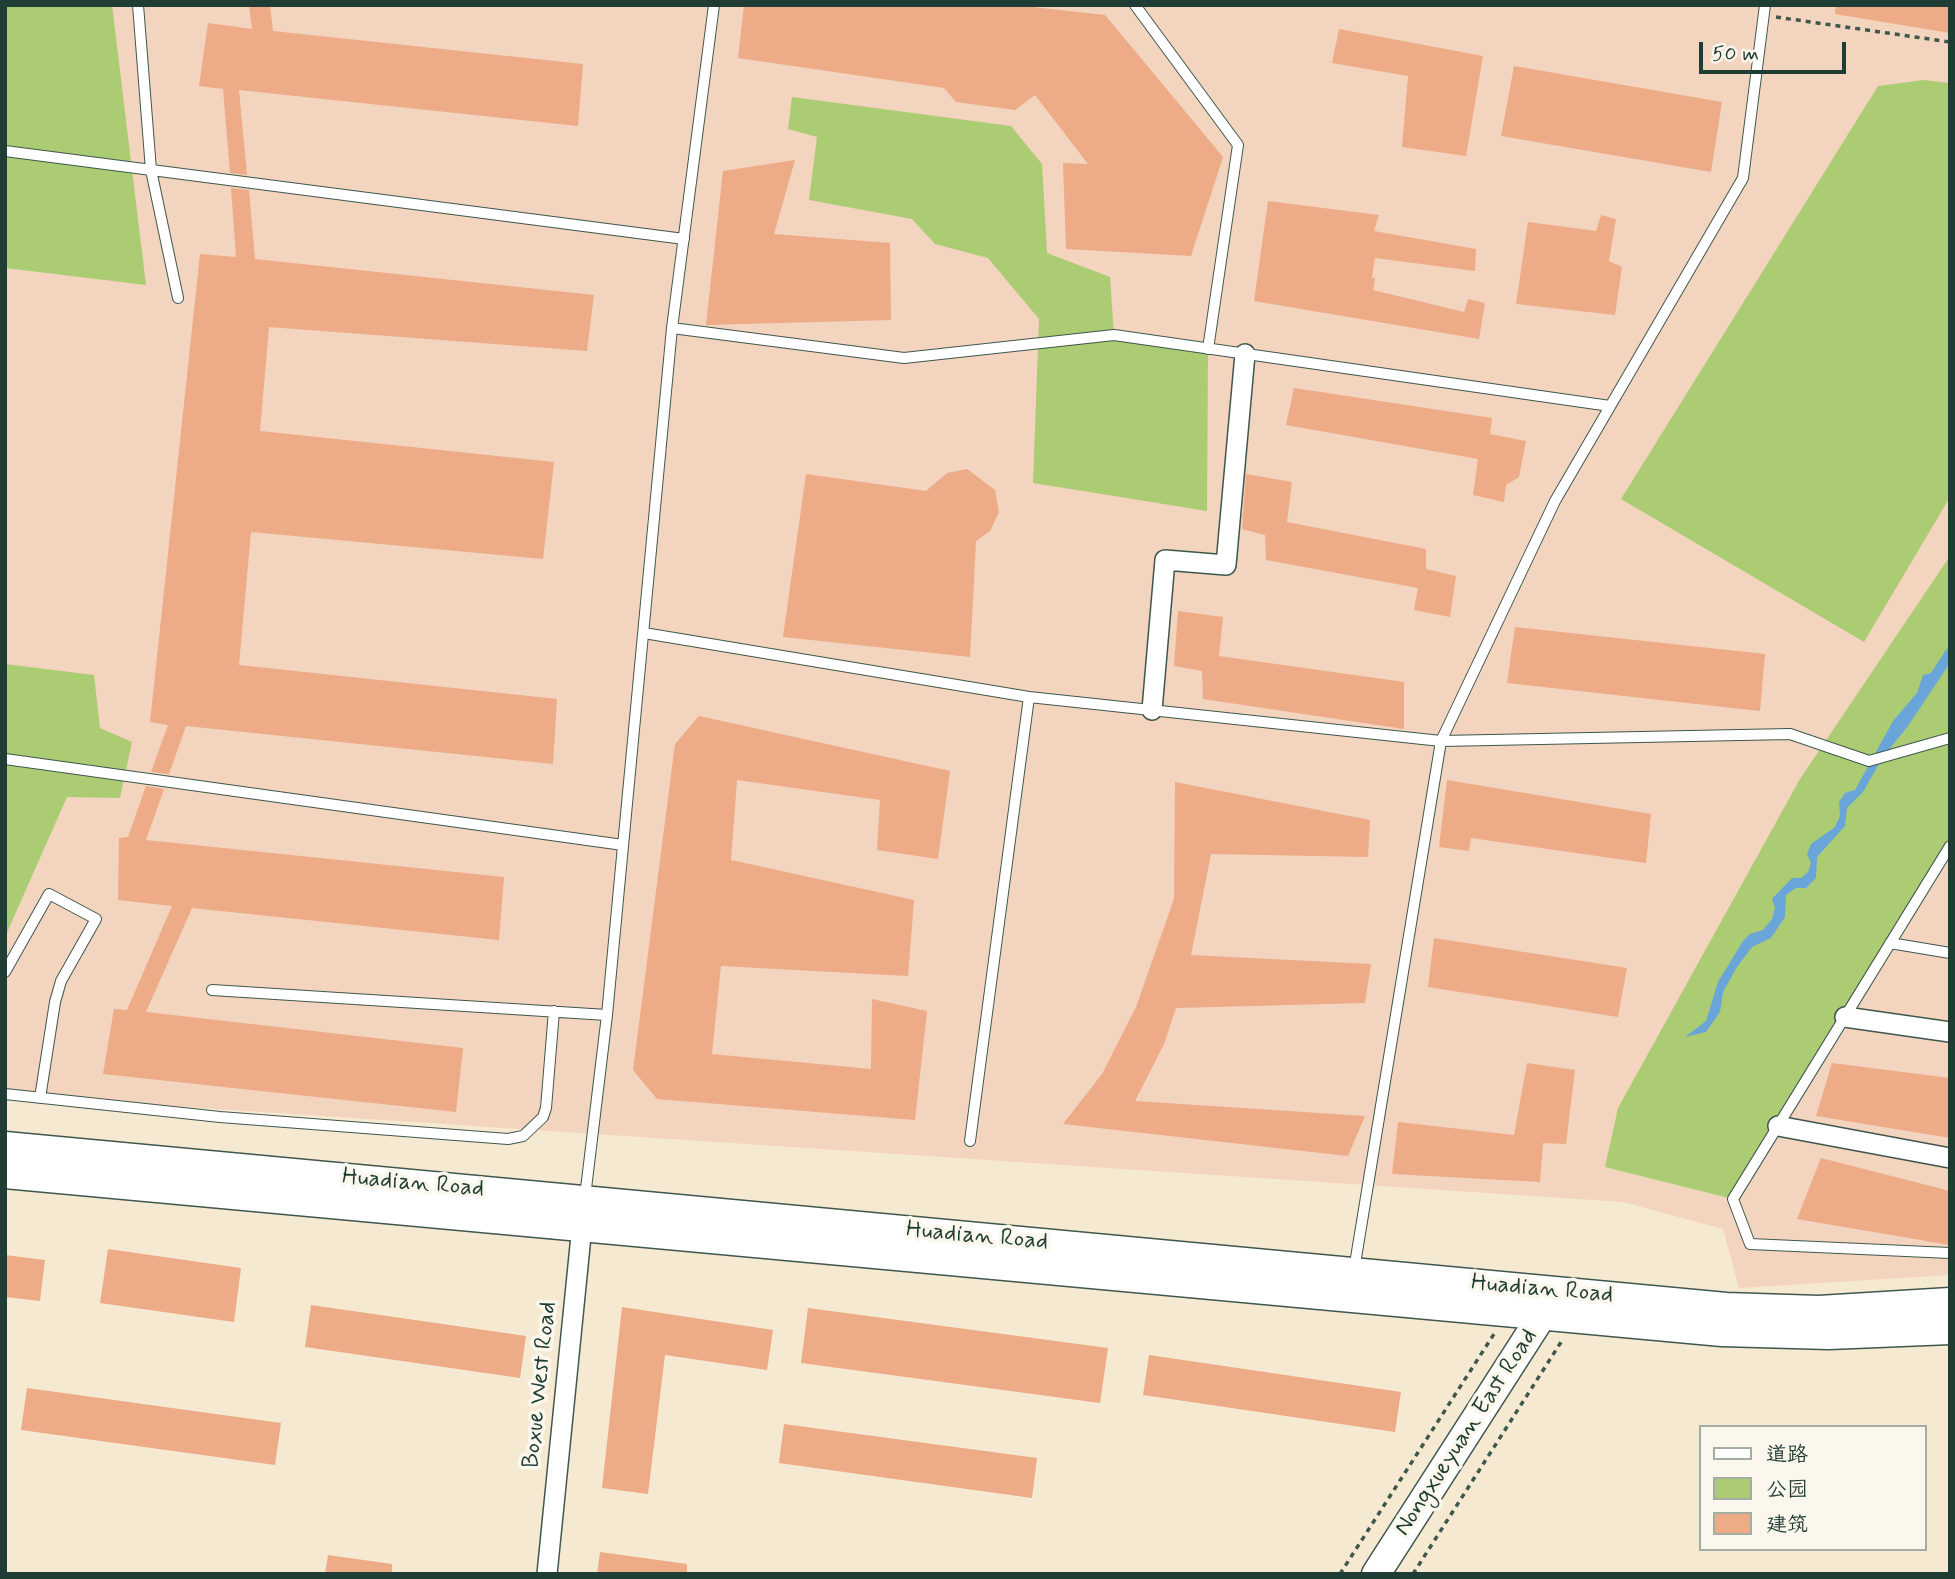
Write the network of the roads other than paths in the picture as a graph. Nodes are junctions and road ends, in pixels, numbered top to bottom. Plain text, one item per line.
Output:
1 (138, 5) edge
2 (713, 5) edge
3 (1135, 5) edge
4 (1764, 10) edge
5 (5, 151) edge
6 (151, 170) junction
7 (684, 239) junction
8 (178, 298) dead end
9 (672, 328) junction
10 (1209, 349) junction
11 (1245, 354) junction
12 (1610, 406) junction
13 (644, 633) junction
14 (1029, 697) junction
15 (1152, 710) junction
16 (1950, 738) edge
17 (1441, 741) junction
18 (5, 759) edge
19 (623, 845) junction
20 (1950, 846) edge
21 (1890, 943) junction
22 (1950, 953) edge
23 (5, 972) edge
24 (212, 990) dead end
25 (554, 1011) junction
26 (607, 1015) junction
27 (1845, 1017) junction
28 (1950, 1032) edge
29 (5, 1094) edge
30 (40, 1098) junction
31 (1778, 1126) junction
32 (970, 1141) dead end
33 (5, 1146) edge
34 (1950, 1158) edge
35 (5, 1174) edge
36 (583, 1214) junction
37 (1950, 1253) edge
38 (1351, 1285) junction
39 (1558, 1292) junction
40 (1950, 1302) edge
41 (1542, 1316) junction
42 (1950, 1330) edge
43 (547, 1574) edge
44 (1376, 1574) edge

1 - 6 lane
2 - 7 lane
3 - 10 lane
4 - 12 lane
5 - 6 lane
6 - 7 lane
6 - 8 lane
7 - 9 lane
9 - 10 lane
9 - 13 lane
10 - 11 lane
11 - 12 lane
11 - 15 street
12 - 17 lane
13 - 14 lane
13 - 19 lane
14 - 15 lane
14 - 32 lane
15 - 17 lane
16 - 17 lane
17 - 38 lane
18 - 19 lane
19 - 26 lane
20 - 21 lane
21 - 22 lane
21 - 27 lane
23 - 30 lane
24 - 25 lane
25 - 26 lane
25 - 30 lane
26 - 36 lane
27 - 28 street
27 - 31 lane
29 - 30 lane
31 - 34 street
31 - 37 lane
33 - 36 street, Huadian Road
35 - 36 street, Huadian Road
36 - 38 street, Huadian Road
36 - 43 street, Boxue West Road
38 - 39 street, Huadian Road
38 - 41 street, Huadian Road
39 - 40 street, Huadian Road
39 - 41 street, Nongxueyuan East Road
41 - 42 street, Huadian Road
41 - 44 street, Nongxueyuan East Road

